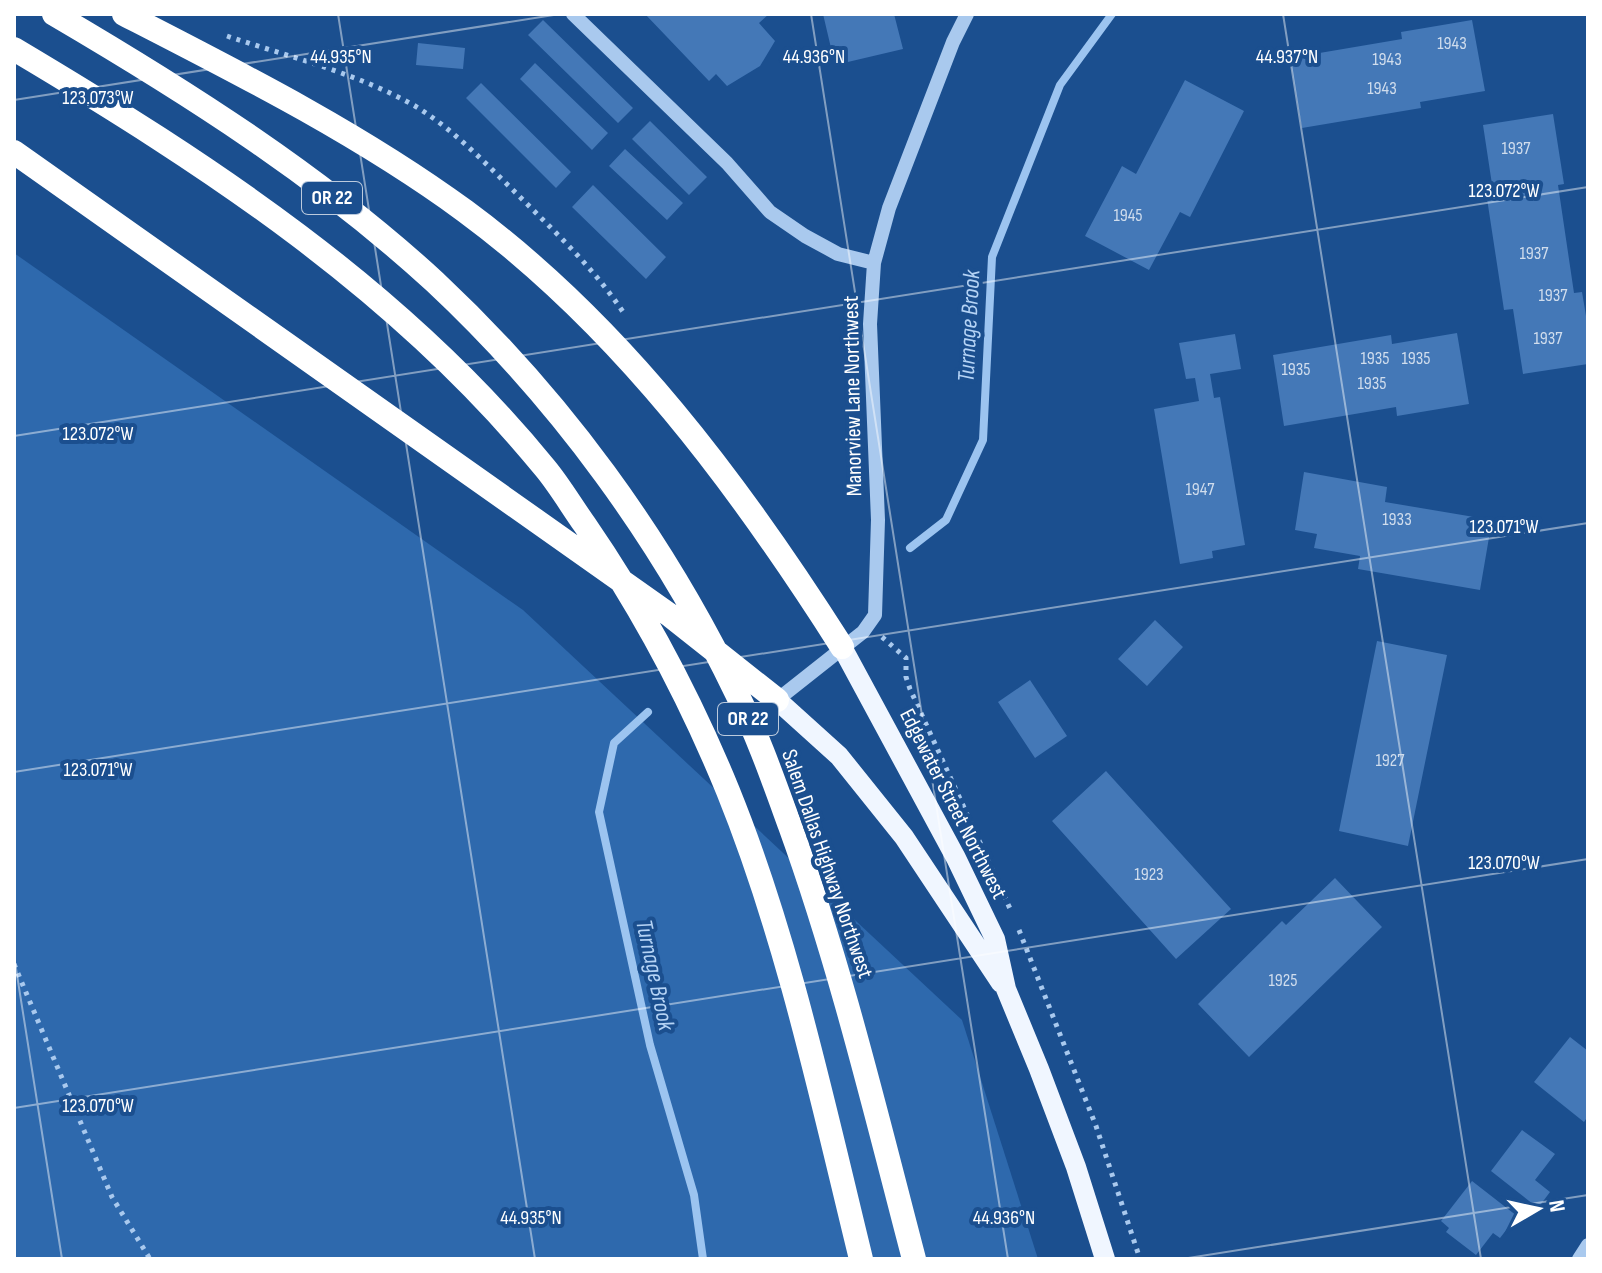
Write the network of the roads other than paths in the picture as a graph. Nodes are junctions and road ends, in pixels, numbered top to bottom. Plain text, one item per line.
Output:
1 (54, 14) edge
2 (124, 14) edge
3 (573, 14) edge
4 (967, 14) edge
5 (14, 49) edge
6 (14, 152) edge
7 (874, 263) junction
8 (842, 647) junction
9 (777, 700) junction
10 (1006, 989) junction
11 (1588, 1245) edge
12 (861, 1259) edge
13 (914, 1259) edge
14 (1105, 1259) edge
15 (1579, 1259) edge

1 - 13 highway, Salem Dallas Highway Northwest / OR 22
2 - 8 highway
3 - 7 street
4 - 7 street, Manorview Lane Northwest
5 - 12 highway, OR 22
6 - 9 highway
7 - 8 street, Manorview Lane Northwest
8 - 9 street, Manorview Lane Northwest
8 - 10 main road, Edgewater Street Northwest
9 - 10 main road, Edgewater Street Northwest
10 - 14 main road, Edgewater Street Northwest
11 - 15 street

